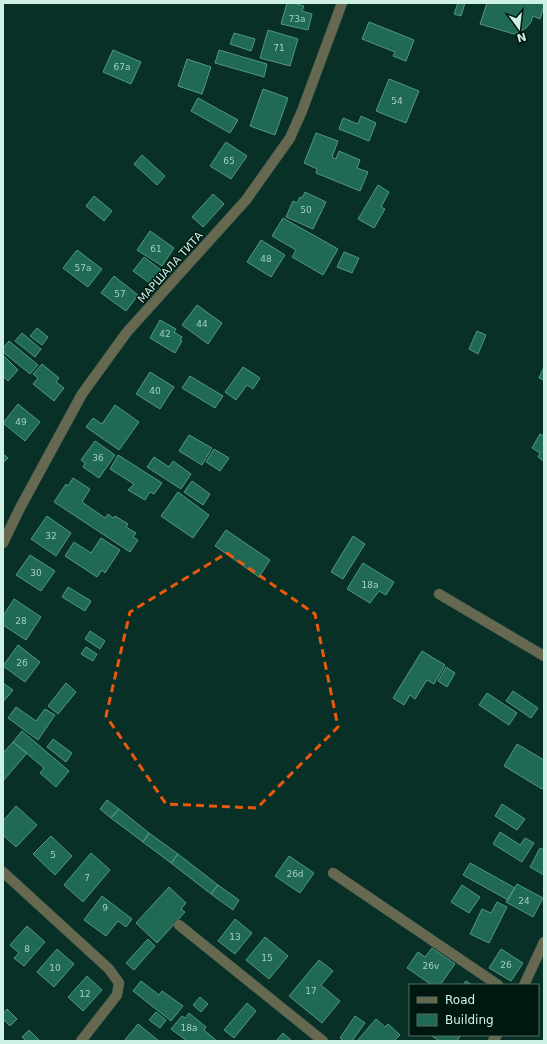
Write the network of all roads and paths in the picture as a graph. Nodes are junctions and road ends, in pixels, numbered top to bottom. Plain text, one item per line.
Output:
1 (342, 3) edge
2 (3, 543) edge
3 (439, 594) dead end
4 (544, 656) edge
5 (3, 872) edge
6 (333, 873) dead end
7 (179, 925) dead end
8 (544, 942) edge
9 (497, 984) edge
10 (524, 984) edge
11 (81, 1041) edge
12 (323, 1041) edge

1 - 2 street, МАРШАЛА ТИТА
3 - 4 street
5 - 11 street
6 - 9 street
7 - 12 street
8 - 10 street

